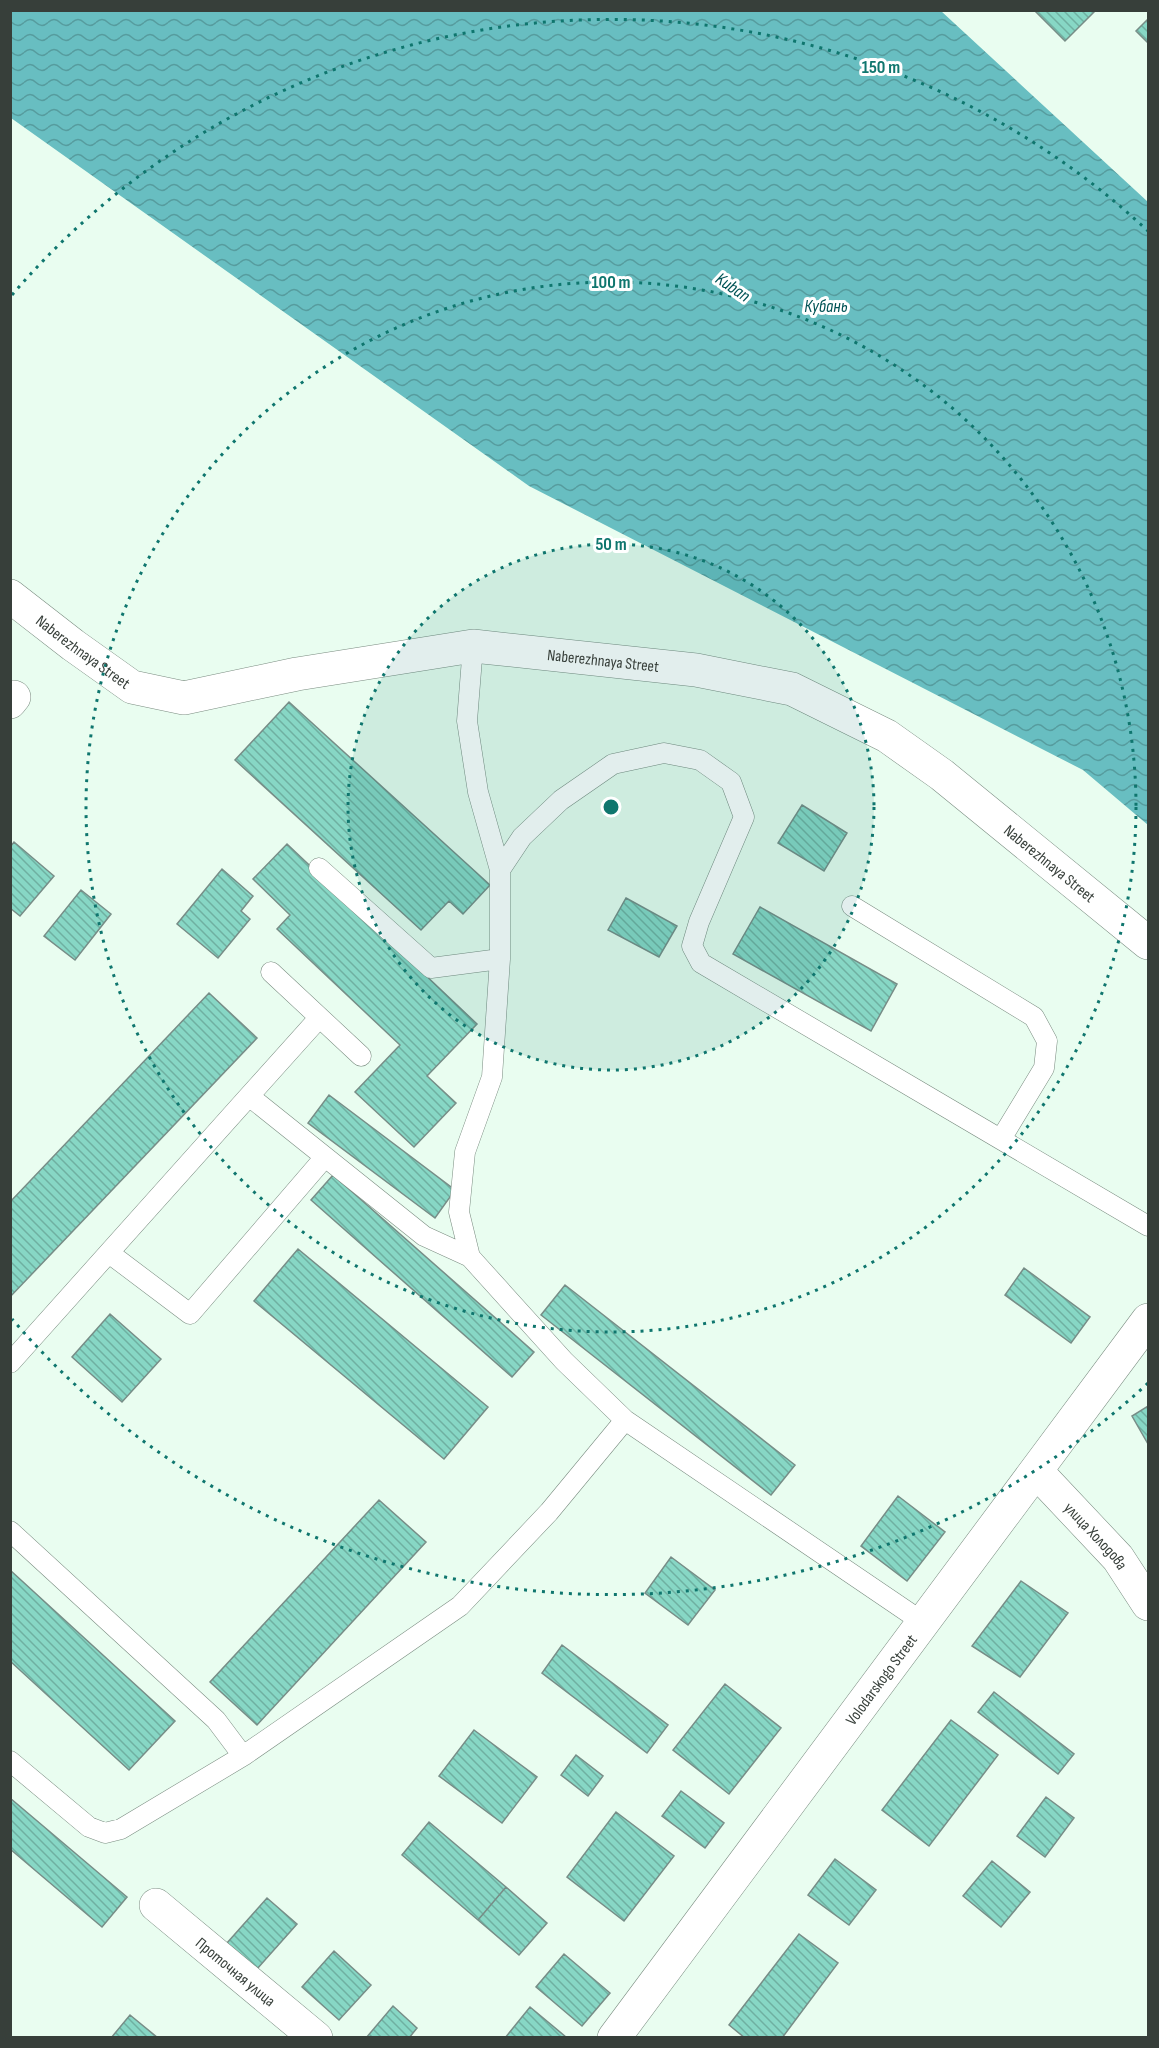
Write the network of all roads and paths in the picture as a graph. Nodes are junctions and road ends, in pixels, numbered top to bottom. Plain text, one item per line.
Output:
1 (10, 596) edge
2 (473, 646) junction
3 (319, 868) dead end
4 (500, 870) junction
5 (852, 906) dead end
6 (1149, 944) edge
7 (500, 959) junction
8 (271, 972) dead end
9 (319, 1018) junction
10 (361, 1056) dead end
11 (249, 1096) junction
12 (1001, 1139) junction
13 (324, 1157) junction
14 (1149, 1226) edge
15 (109, 1253) junction
16 (470, 1257) junction
17 (1149, 1320) edge
18 (10, 1363) edge
19 (625, 1420) junction
20 (1037, 1472) junction
21 (10, 1531) edge
22 (1149, 1604) edge
23 (924, 1623) junction
24 (243, 1756) junction
25 (10, 1761) edge
26 (156, 1905) dead end
27 (316, 2037) edge
28 (614, 2037) edge

1 - 2 street, Naberezhnaya Street
2 - 4 lane
2 - 6 street, Naberezhnaya Street
3 - 7 lane
4 - 7 lane
4 - 12 lane
5 - 12 lane
7 - 16 lane
8 - 9 lane
9 - 10 lane
9 - 11 lane
11 - 13 lane
11 - 15 lane
12 - 14 lane
13 - 15 lane
13 - 16 lane
15 - 18 lane
16 - 19 lane
17 - 20 street, Volodarskogo Street
19 - 23 lane
19 - 24 lane
20 - 22 street, улица Холодова
20 - 23 street, Volodarskogo Street
21 - 24 lane
23 - 28 street, Volodarskogo Street
24 - 25 lane
26 - 27 street, Проточная улица

